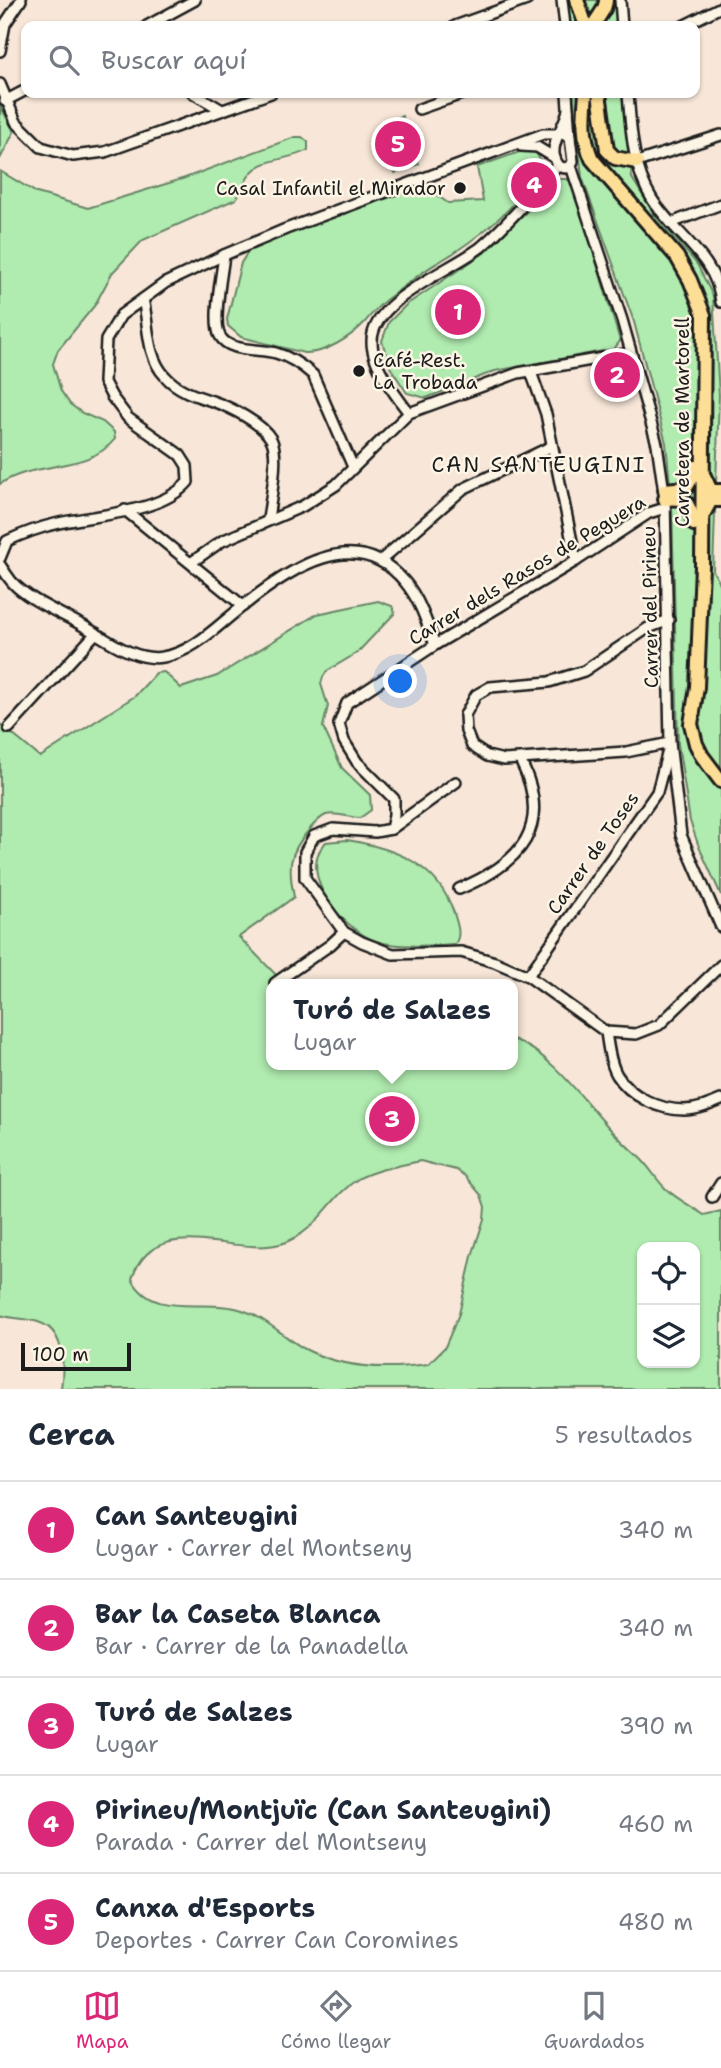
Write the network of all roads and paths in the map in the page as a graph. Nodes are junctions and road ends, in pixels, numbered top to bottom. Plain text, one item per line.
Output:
1 (21, 0) edge
2 (195, 0) edge
3 (527, 0) edge
4 (562, 0) edge
5 (606, 0) edge
6 (620, 0) edge
7 (579, 6) edge
8 (721, 7) edge
9 (172, 14) junction
10 (157, 21) edge
11 (172, 21) edge
12 (469, 21) edge
13 (564, 21) edge
14 (596, 21) edge
15 (622, 21) edge
16 (693, 21) edge
17 (0, 51) edge
18 (0, 84) edge
19 (21, 93) edge
20 (202, 98) edge
21 (257, 98) edge
22 (451, 98) edge
23 (567, 98) edge
24 (586, 98) edge
25 (600, 98) edge
26 (629, 98) edge
27 (5, 101) junction
28 (419, 109) dead end
29 (222, 110) junction
30 (568, 110) junction
31 (559, 135) junction
32 (721, 135) edge
33 (570, 138) junction
34 (512, 147) junction
35 (556, 161) junction
36 (637, 162) junction
37 (571, 166) junction
38 (721, 204) edge
39 (671, 223) junction
40 (224, 255) junction
41 (143, 299) junction
42 (698, 300) junction
43 (721, 302) edge
44 (631, 353) junction
45 (531, 372) junction
46 (409, 413) junction
47 (552, 446) junction
48 (696, 448) junction
49 (353, 467) junction
50 (699, 470) junction
51 (713, 496) edge
52 (665, 499) junction
53 (125, 510) junction
54 (268, 520) junction
55 (698, 522) junction
56 (0, 558) edge
57 (380, 561) junction
58 (576, 561) junction
59 (191, 562) junction
60 (0, 565) edge
61 (243, 606) junction
62 (668, 620) junction
63 (96, 633) junction
64 (435, 645) junction
65 (9, 728) dead end
66 (670, 743) junction
67 (520, 760) junction
68 (721, 781) edge
69 (456, 782) dead end
70 (391, 829) junction
71 (459, 890) dead end
72 (721, 927) edge
73 (344, 932) junction
74 (721, 965) edge
75 (527, 975) junction
76 (281, 979) edge
77 (606, 1032) junction
78 (721, 1100) edge
79 (721, 1183) edge
80 (712, 1197) dead end

1 - 17 street
2 - 9 street
3 - 12 street
4 - 13 street
5 - 14 main road
6 - 15 street
7 - 14 main road
8 - 16 street
9 - 10 street
9 - 11 street
18 - 27 street
19 - 27 street
20 - 29 street
21 - 29 street
22 - 28 street
23 - 30 street, Carrer del Pirineu
24 - 42 main road, Carretera de Martorell
25 - 36 main road
26 - 36 street
27 - 29 street
30 - 31 street, Carrer del Pirineu
30 - 33 street, Carrer del Pirineu
31 - 33 street
31 - 34 street
31 - 35 street, Carrer del Pirineu
32 - 36 street
33 - 37 street, Carrer del Pirineu
34 - 35 street
34 - 40 street
35 - 37 street
35 - 46 street
36 - 39 street
37 - 44 street, Carrer del Pirineu
38 - 39 street
39 - 43 street
40 - 41 street
40 - 49 street
41 - 53 street
41 - 54 street
42 - 48 main road
42 - 50 main road, Carretera de Martorell
44 - 45 street
44 - 52 street, Carrer del Pirineu
45 - 46 street
45 - 47 street
46 - 49 street
47 - 57 street
47 - 58 street
48 - 50 main road
48 - 51 main road
49 - 54 street
50 - 51 main road, Carretera de Martorell
50 - 52 main road
50 - 55 main road, Carretera de Martorell
51 - 55 main road
52 - 55 main road
52 - 58 street, Carrer dels Rasos de Peguera
52 - 62 street, Carrer del Pirineu
53 - 56 street
53 - 59 street
54 - 59 street
55 - 68 main road, Carretera de Martorell
57 - 61 street
57 - 64 street
58 - 64 street, Carrer dels Rasos de Peguera
59 - 61 street
60 - 63 street
61 - 63 street
62 - 66 street, Carrer del Pirineu
62 - 67 street
63 - 65 street
64 - 70 street, Carrer dels Rasos de Peguera
66 - 67 street
66 - 72 street, Carrer del Pirineu
66 - 75 street, Carrer de Toses
67 - 71 street
69 - 70 street
70 - 73 street
73 - 75 street
73 - 76 street
74 - 77 street
75 - 77 street
77 - 78 street
79 - 80 street

